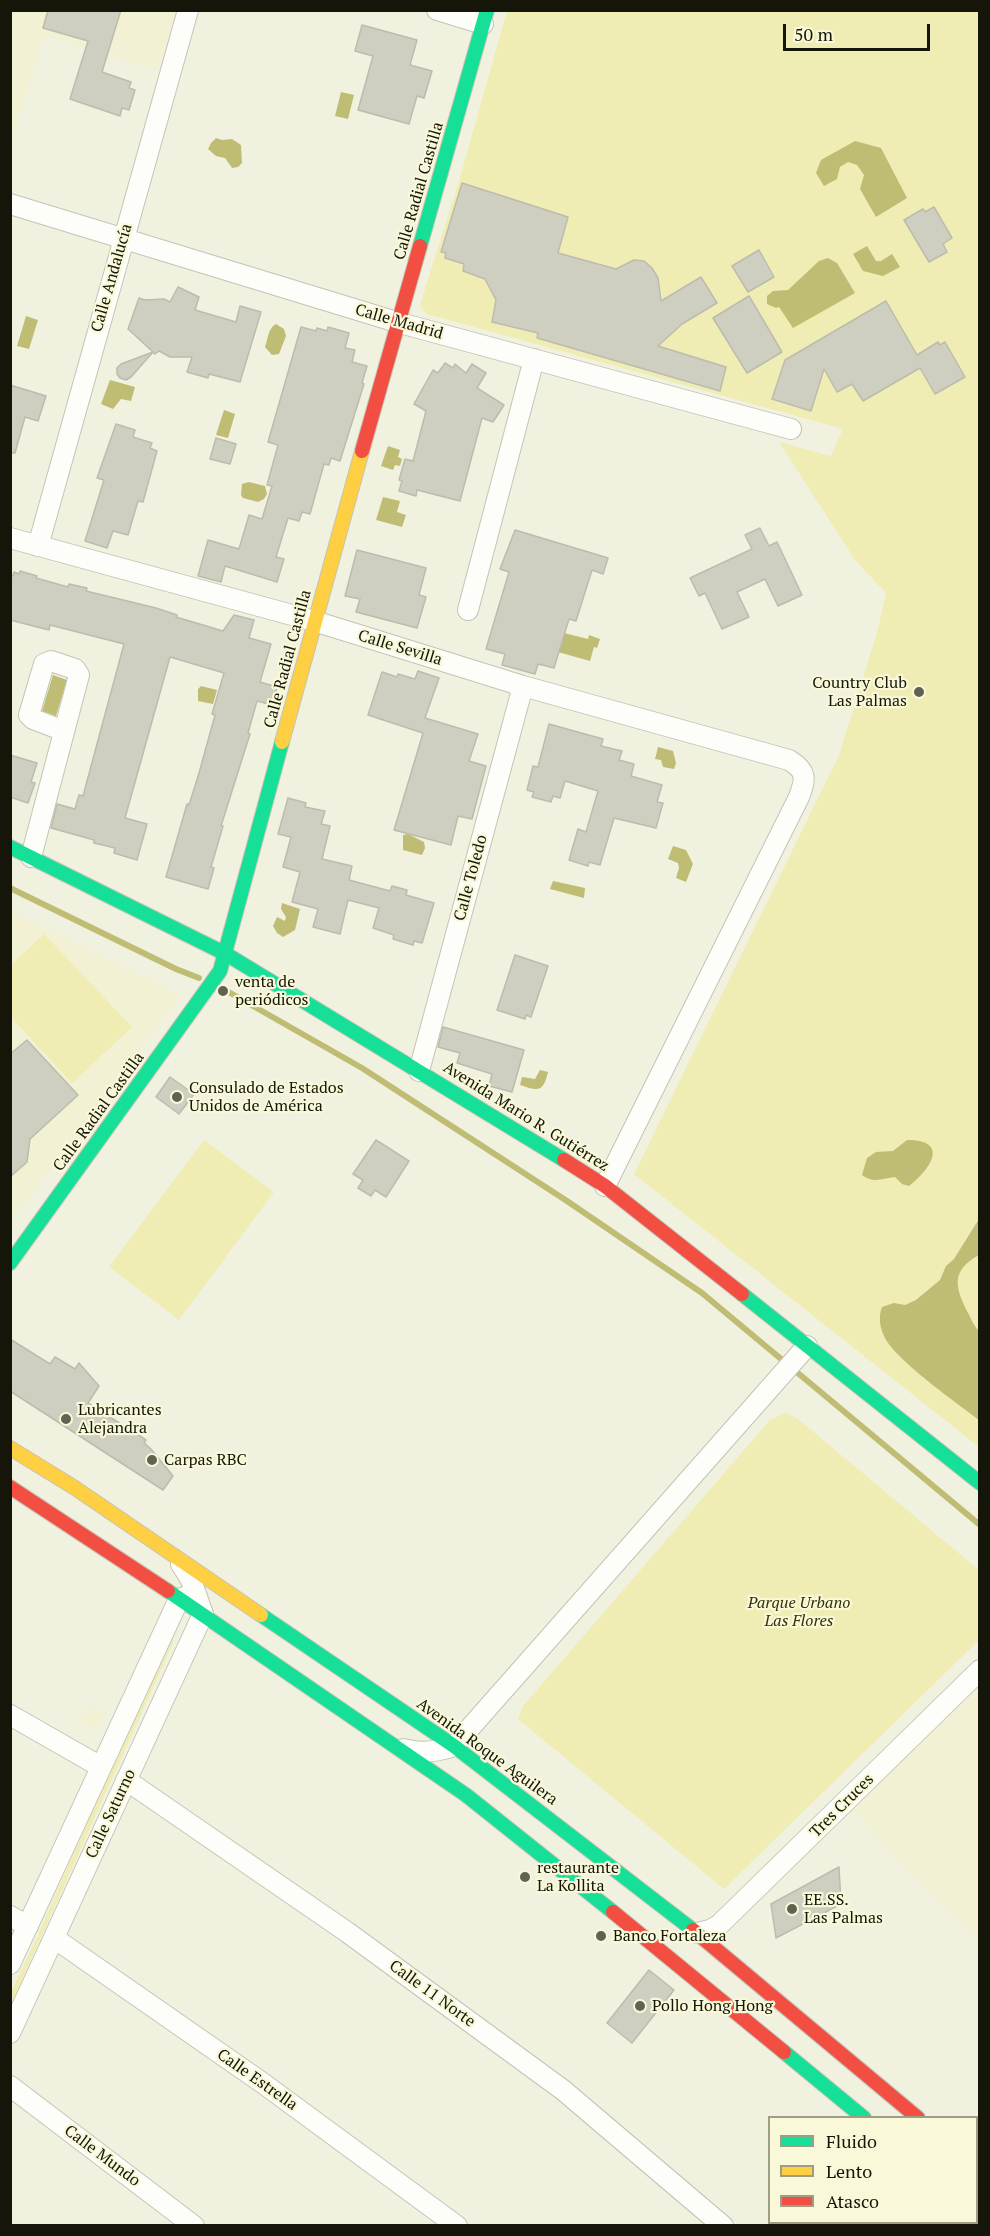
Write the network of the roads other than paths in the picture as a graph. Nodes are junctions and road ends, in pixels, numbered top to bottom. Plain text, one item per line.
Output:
1 (188, 10) edge
2 (437, 10) edge
3 (485, 17) edge
4 (10, 204) edge
5 (123, 237) junction
6 (400, 323) junction
7 (534, 359) junction
8 (791, 429) dead end
9 (10, 538) edge
10 (38, 546) junction
11 (468, 610) dead end
12 (314, 621) junction
13 (523, 686) junction
14 (64, 731) dead end
15 (10, 847) edge
16 (31, 856) junction
17 (226, 954) junction
18 (419, 1071) junction
19 (604, 1186) junction
20 (10, 1263) edge
21 (802, 1351) junction
22 (10, 1448) edge
23 (980, 1483) edge
24 (10, 1487) edge
25 (174, 1556) junction
26 (188, 1596) junction
27 (240, 1600) junction
28 (203, 1614) junction
29 (980, 1670) edge
30 (10, 1714) edge
31 (454, 1746) junction
32 (400, 1748) junction
33 (101, 1767) junction
34 (126, 1780) junction
35 (466, 1795) junction
36 (10, 1916) edge
37 (28, 1926) junction
38 (697, 1933) junction
39 (54, 1938) junction
40 (10, 1964) edge
41 (10, 2033) edge
42 (10, 2086) edge
43 (862, 2116) edge
44 (916, 2116) edge
45 (194, 2226) edge
46 (457, 2226) edge
47 (723, 2226) edge

1 - 5 street, Calle Andalucía
2 - 3 street
3 - 6 street, Calle Radial Castilla
4 - 5 street, Calle Madrid
5 - 6 street, Calle Madrid
5 - 10 street, Calle Andalucía
6 - 7 street, Calle Madrid
6 - 12 street, Calle Radial Castilla
7 - 8 street, Calle Madrid
7 - 11 street
9 - 10 street, Calle Sevilla
10 - 12 street, Calle Sevilla
12 - 13 street, Calle Sevilla
12 - 17 street, Calle Radial Castilla
13 - 18 street, Calle Toledo
13 - 19 street, Calle Sevilla
14 - 16 street
15 - 16 street, Avenida Mario R. Gutiérrez
16 - 17 street, Avenida Mario R. Gutiérrez
17 - 18 street, Avenida Mario R. Gutiérrez
17 - 20 street, Calle Radial Castilla
18 - 19 street, Avenida Mario R. Gutiérrez
19 - 21 street, Avenida Mario R. Gutiérrez
21 - 23 street, Avenida Mario R. Gutiérrez
21 - 31 street
22 - 25 street, Avenida Roque Aguilera
24 - 26 street
25 - 26 street
25 - 27 street, Avenida Roque Aguilera
26 - 27 street
26 - 28 street
26 - 33 street, Calle Saturno
27 - 31 street, Avenida Roque Aguilera
28 - 32 street
28 - 34 street, Calle Saturno
29 - 38 street, Tres Cruces
30 - 33 street
31 - 32 street
31 - 35 street
31 - 38 street, Avenida Roque Aguilera
32 - 35 street
33 - 37 street, Calle Saturno
34 - 39 street, Calle Saturno
34 - 47 street, Calle 11 Norte
35 - 43 street
36 - 37 street
37 - 40 street, Calle Saturno
38 - 44 street, Avenida Roque Aguilera
39 - 41 street, Calle Saturno
39 - 46 street, Calle Estrella
42 - 45 street, Calle Mundo

